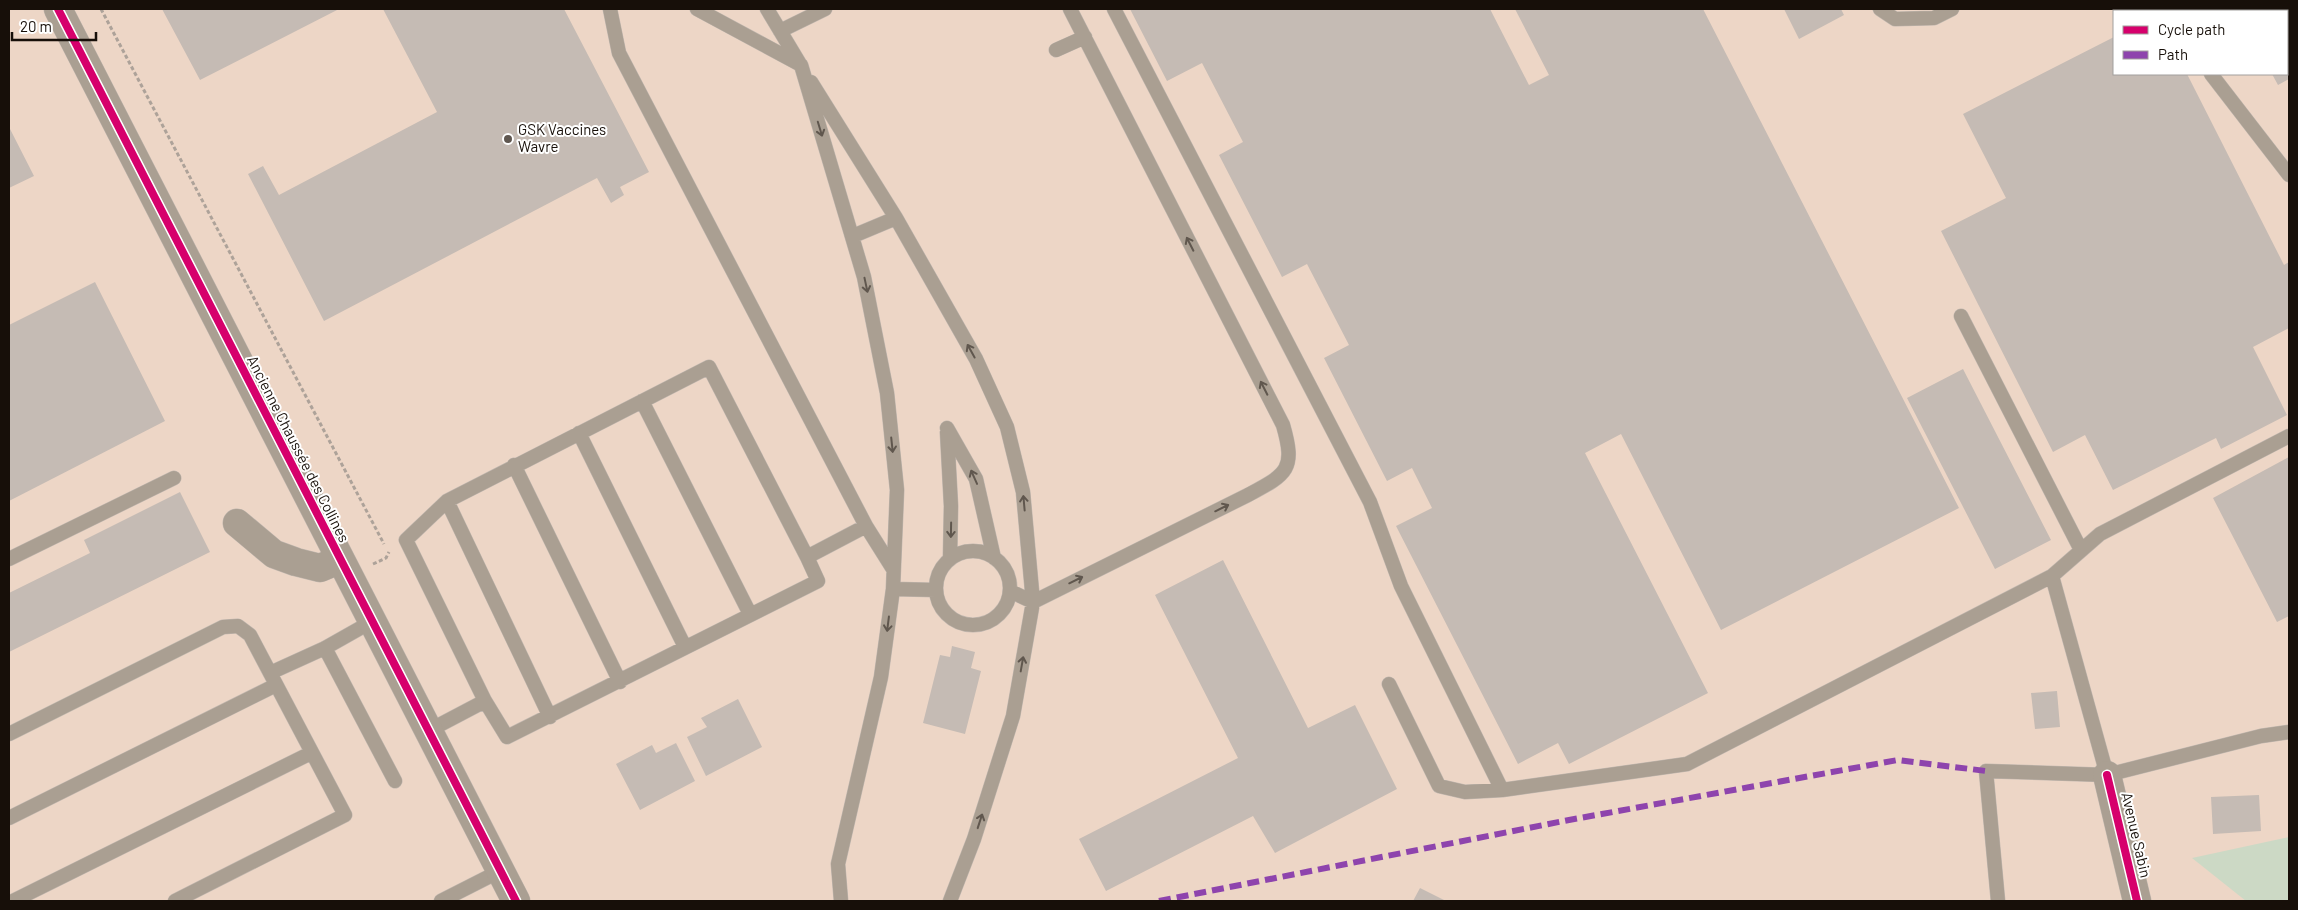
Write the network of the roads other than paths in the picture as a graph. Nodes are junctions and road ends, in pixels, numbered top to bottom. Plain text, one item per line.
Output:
1 (58, 9) edge
2 (610, 9) edge
3 (697, 9) edge
4 (766, 9) edge
5 (825, 9) edge
6 (1070, 9) edge
7 (1114, 9) edge
8 (1880, 9) edge
9 (1952, 9) edge
10 (780, 31) junction
11 (1084, 37) junction
12 (1056, 50) dead end
13 (801, 65) junction
14 (2212, 75) edge
15 (2289, 175) edge
16 (896, 218) junction
17 (853, 236) junction
18 (1961, 316) dead end
19 (642, 401) junction
20 (579, 433) junction
21 (2289, 436) edge
22 (514, 465) junction
23 (174, 478) dead end
24 (447, 501) junction
25 (237, 523) dead end
26 (866, 526) junction
27 (2081, 550) junction
28 (807, 556) junction
29 (994, 558) junction
30 (950, 559) junction
31 (9, 560) edge
32 (343, 568) junction
33 (893, 570) junction
34 (2052, 576) junction
35 (892, 589) junction
36 (936, 590) junction
37 (1010, 591) junction
38 (1033, 602) junction
39 (750, 614) junction
40 (371, 622) junction
41 (685, 647) junction
42 (326, 648) junction
43 (273, 679) junction
44 (620, 682) junction
45 (1390, 684) dead end
46 (486, 701) junction
47 (550, 718) junction
48 (428, 732) junction
49 (2289, 732) edge
50 (9, 734) edge
51 (311, 753) junction
52 (2107, 774) junction
53 (395, 781) dead end
54 (1502, 790) junction
55 (9, 818) edge
56 (500, 871) junction
57 (2140, 898) edge
58 (13, 901) edge
59 (175, 901) edge
60 (441, 901) edge
61 (516, 901) edge
62 (842, 901) edge
63 (950, 901) edge
64 (1998, 901) edge

1 - 32 street, Ancienne Chaussée des Collines
2 - 26 lane
3 - 13 lane
4 - 10 lane
5 - 10 lane
6 - 11 lane
7 - 54 lane
8 - 9 lane
10 - 13 lane
11 - 12 lane
38 -> 11 lane
13 - 16 lane
13 -> 17 lane
14 - 15 lane
16 - 17 lane
38 -> 16 lane
17 -> 33 lane
18 - 27 lane
19 - 20 lane
19 - 28 lane
19 - 39 lane
20 - 22 lane
20 - 41 lane
21 - 27 lane
22 - 24 lane
22 - 44 lane
23 - 31 lane
24 - 46 lane
24 - 47 lane
25 - 32 street
26 - 28 lane
26 - 33 lane
27 - 34 lane
28 - 39 lane
29 - 30 lane
29 -> 30 lane
29 - 37 lane
30 - 36 lane
32 - 40 street, Ancienne Chaussée des Collines
33 - 35 lane
34 - 52 lane
34 - 54 lane
35 - 36 lane
35 -> 62 lane
36 - 37 lane
37 - 38 lane
63 -> 38 lane
39 - 41 lane
40 - 42 lane
40 - 48 street, Ancienne Chaussée des Collines
41 - 44 lane
42 - 43 lane
42 - 53 lane
43 - 50 lane
43 - 51 lane
43 - 55 lane
44 - 47 lane
45 - 54 lane
46 - 47 lane
46 - 48 lane
48 - 56 street, Ancienne Chaussée des Collines
49 - 52 lane
51 - 58 lane
51 - 59 lane
52 - 57 street, Avenue Sabin
52 - 64 lane
56 - 60 lane
56 - 61 street, Ancienne Chaussée des Collines

